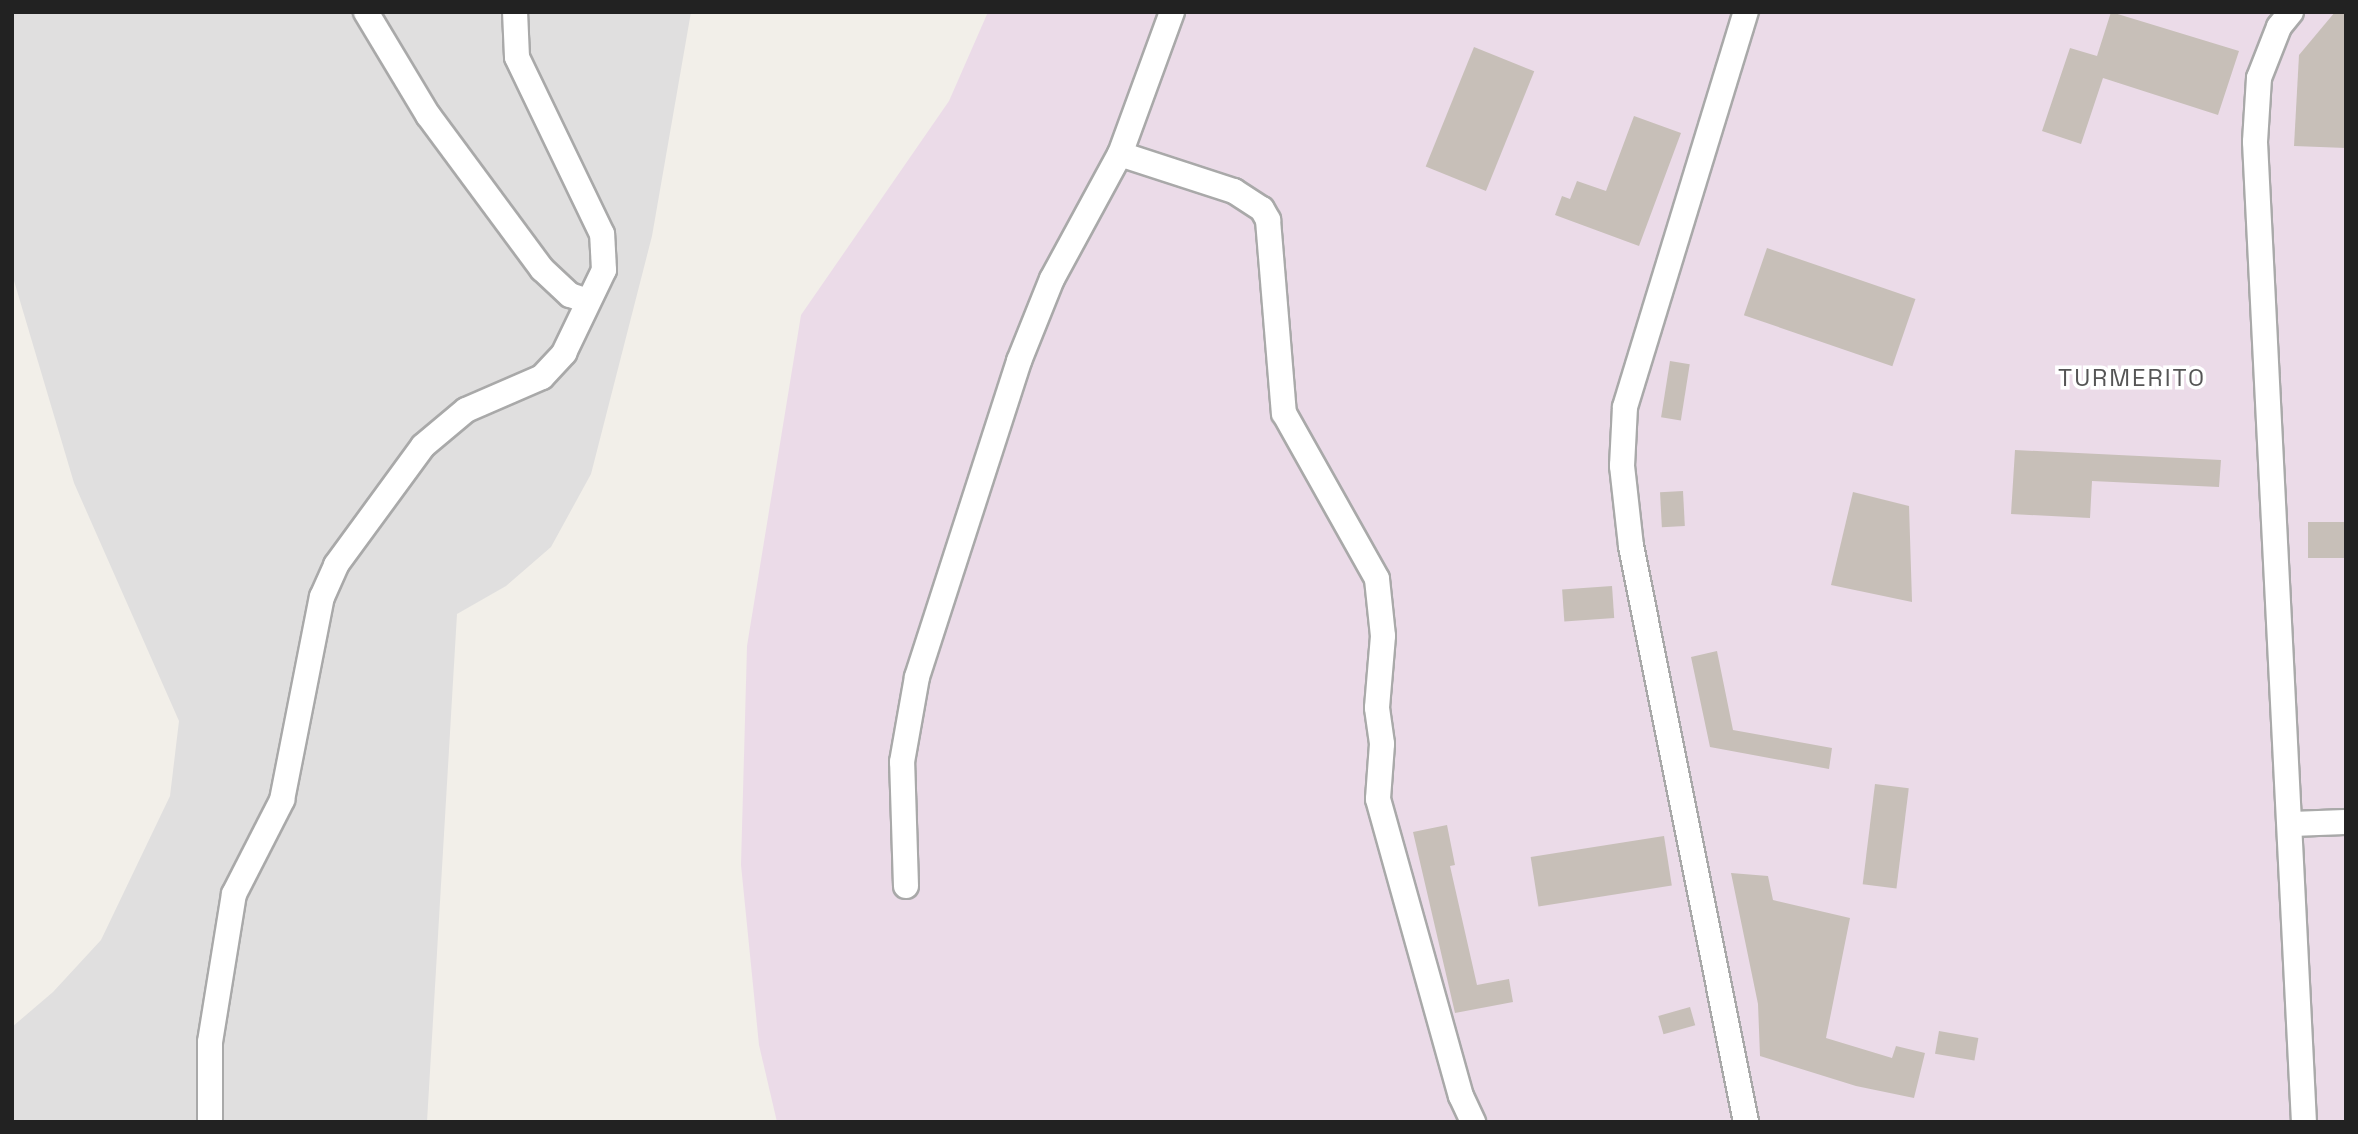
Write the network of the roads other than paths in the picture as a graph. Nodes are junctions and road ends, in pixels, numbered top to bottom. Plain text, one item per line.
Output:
1 (366, 12) edge
2 (515, 12) edge
3 (1172, 12) edge
4 (1746, 12) edge
5 (2291, 12) edge
6 (1120, 154) junction
7 (587, 302) junction
8 (2346, 822) edge
9 (2291, 824) junction
10 (906, 886) dead end
11 (210, 1122) edge
12 (1473, 1122) edge
13 (1746, 1122) edge
14 (2304, 1122) edge

1 - 7 street
2 - 7 street
3 - 6 street
4 - 13 street
5 - 9 street
6 - 10 street
6 - 12 street
7 - 11 street
8 - 9 street
9 - 14 street

